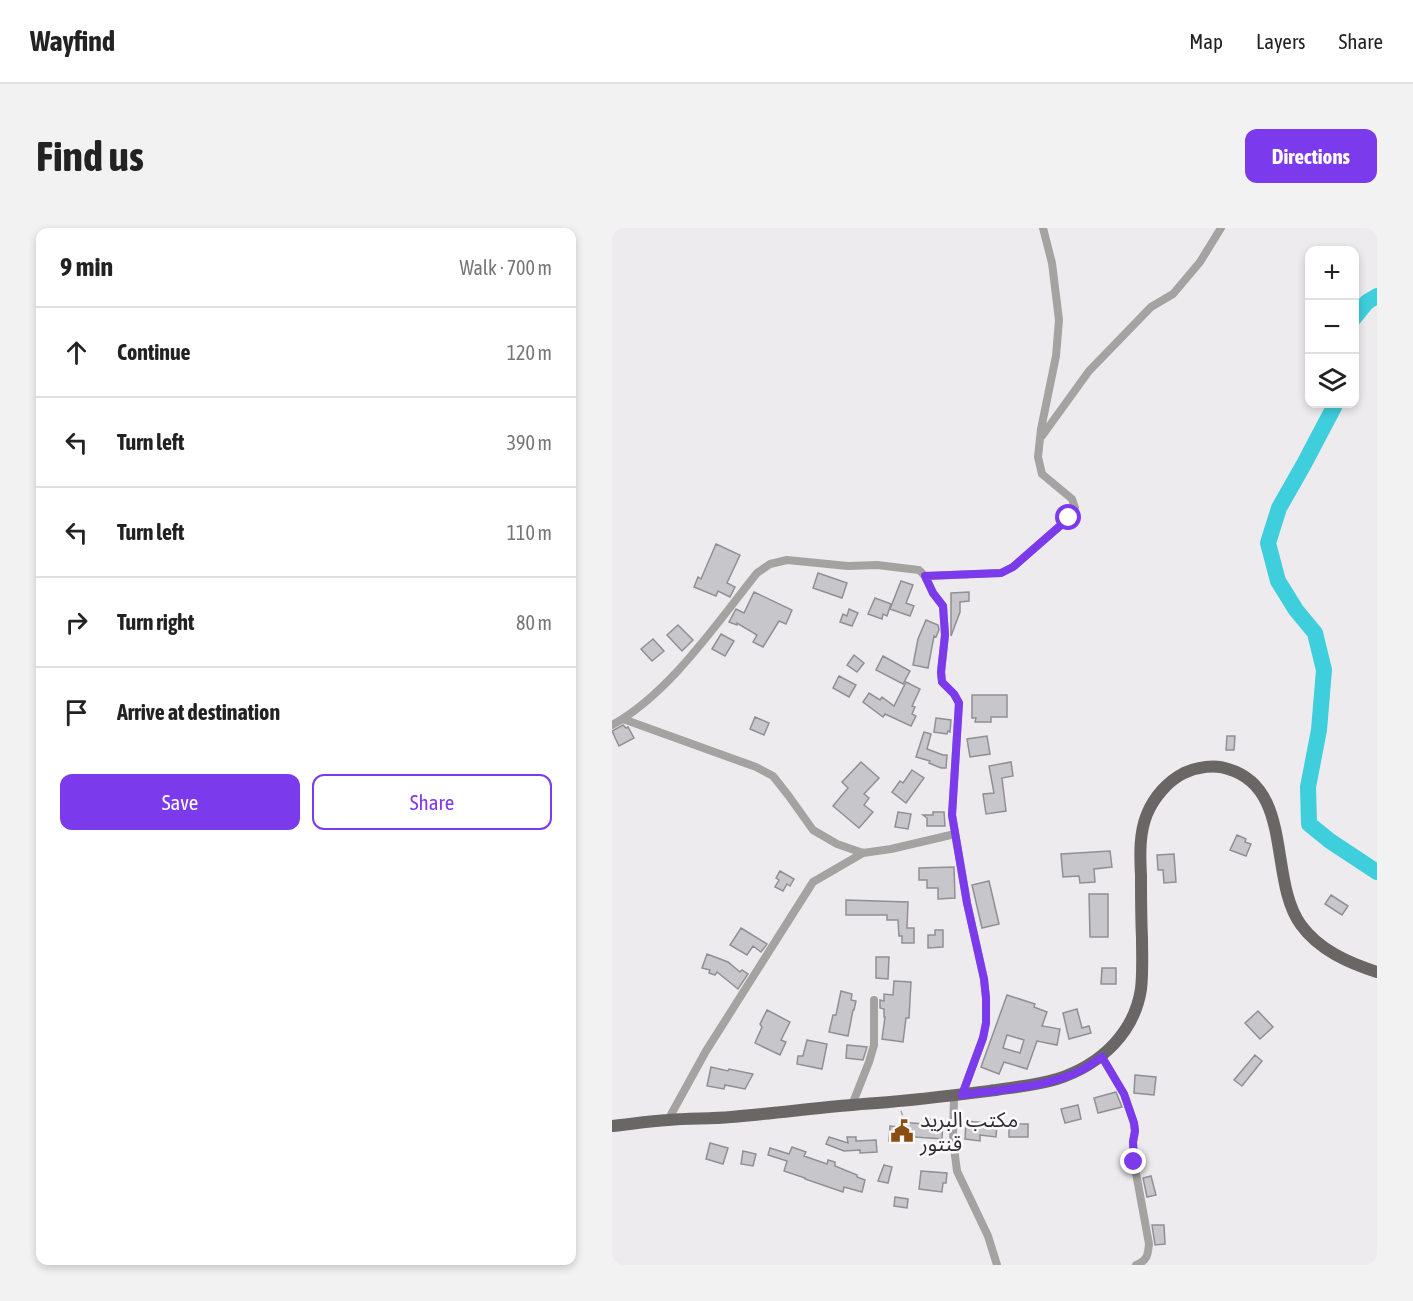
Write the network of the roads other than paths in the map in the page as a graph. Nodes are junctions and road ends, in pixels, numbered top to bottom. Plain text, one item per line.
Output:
1 (1043, 228) edge
2 (1221, 228) edge
3 (1041, 438) junction
4 (925, 576) junction
5 (623, 719) junction
6 (612, 725) edge
7 (955, 834) junction
8 (863, 853) junction
9 (1377, 972) edge
10 (874, 1000) dead end
11 (1102, 1057) junction
12 (958, 1095) junction
13 (852, 1105) junction
14 (668, 1120) junction
15 (612, 1126) edge
16 (998, 1265) edge
17 (1136, 1265) edge

1 - 3 street
2 - 3 street
3 - 4 street
4 - 5 street
4 - 7 street
5 - 6 street
5 - 8 street
7 - 8 street
7 - 12 street
8 - 14 street
9 - 11 main road
10 - 13 street
11 - 12 main road
11 - 17 street
12 - 13 main road
12 - 16 street
13 - 14 main road
14 - 15 main road

